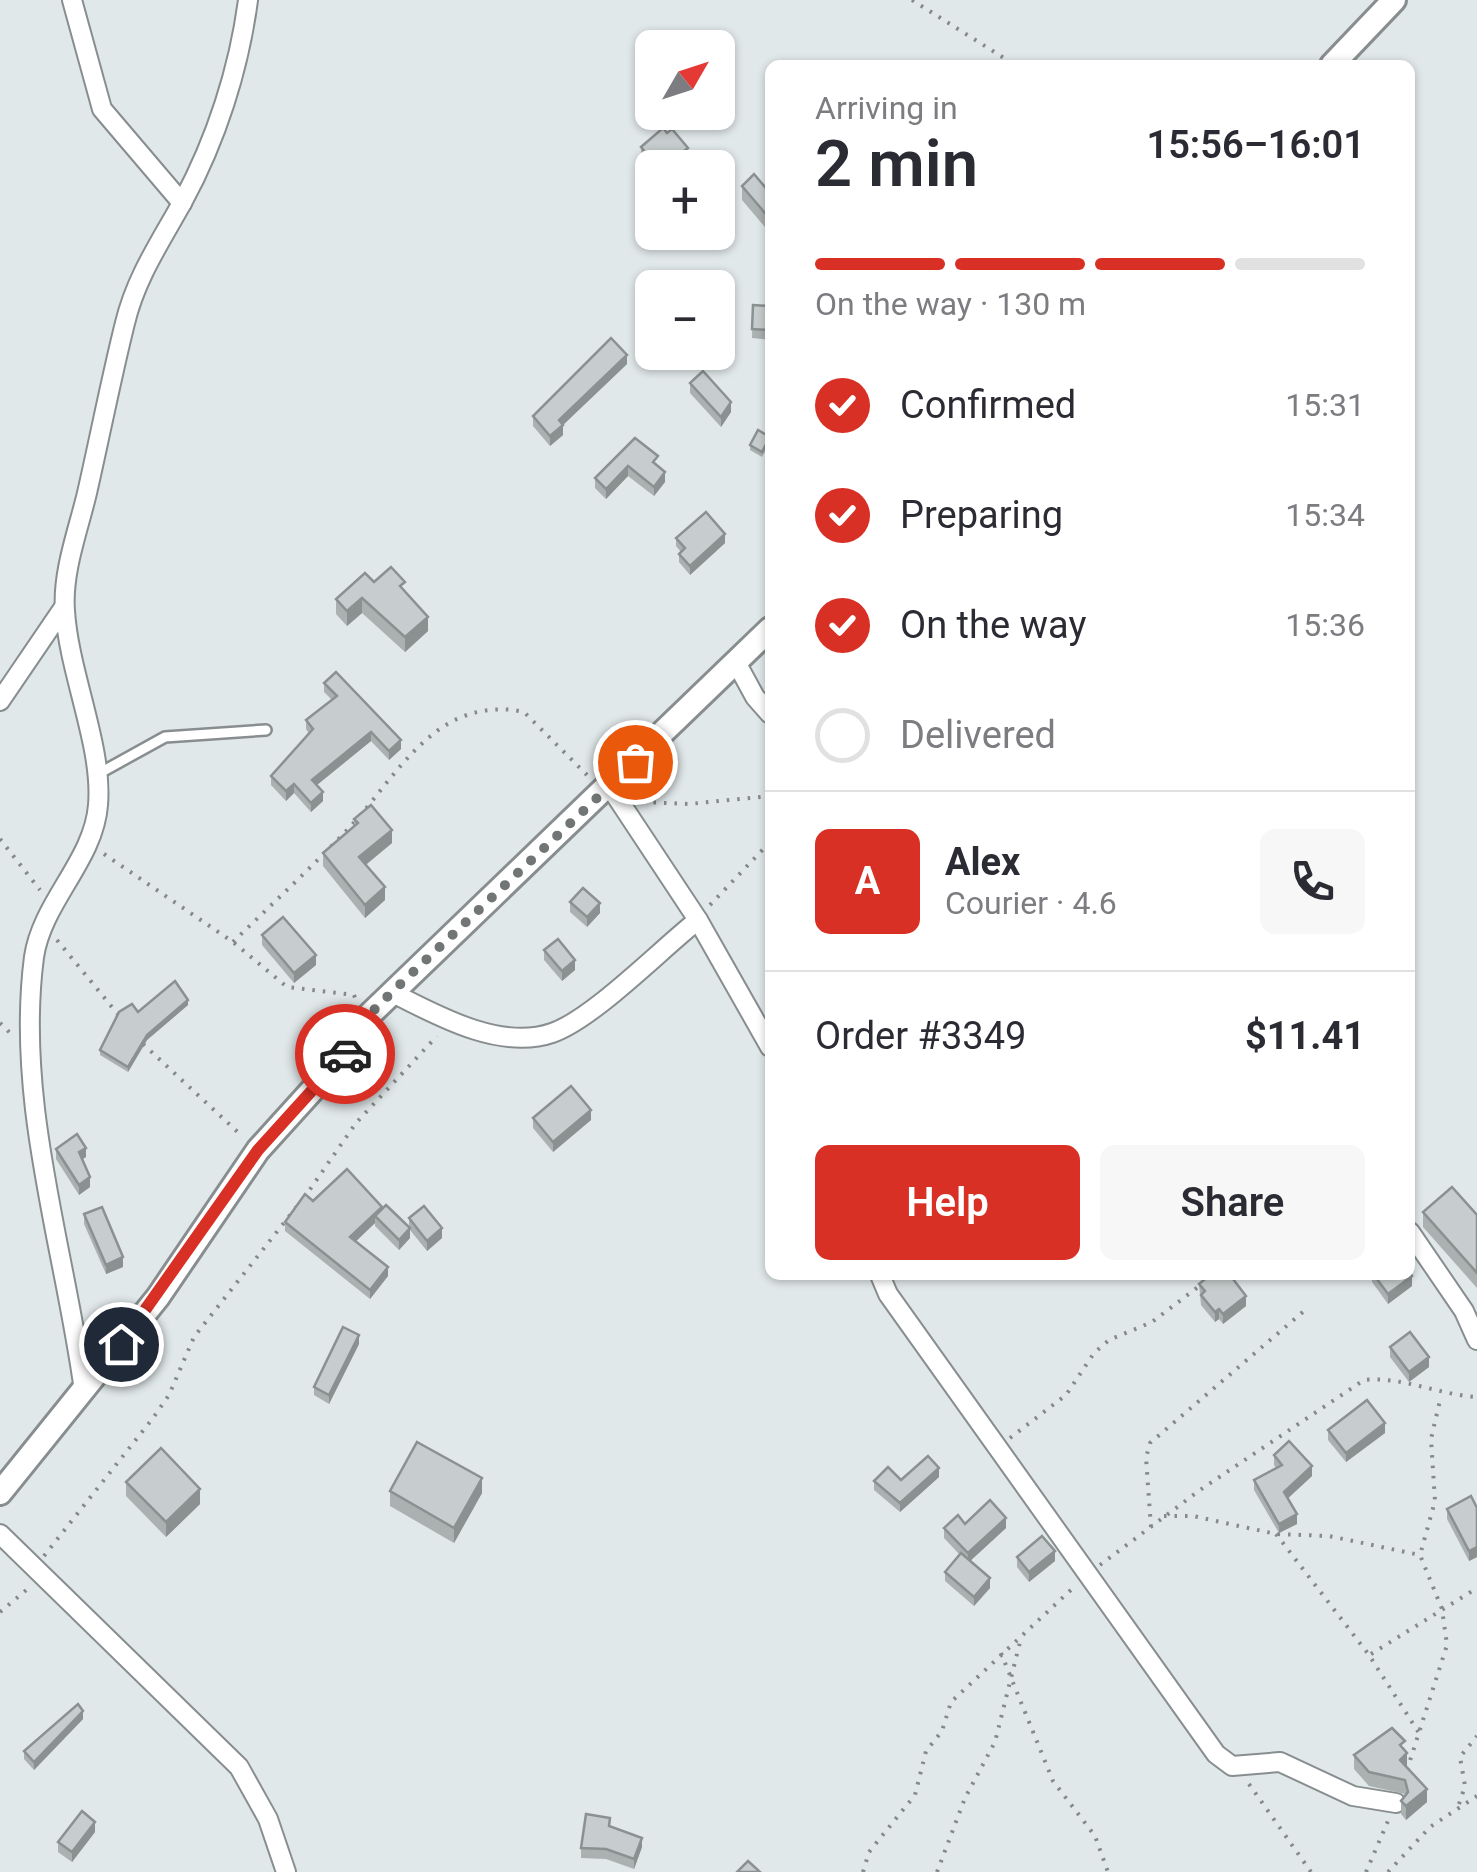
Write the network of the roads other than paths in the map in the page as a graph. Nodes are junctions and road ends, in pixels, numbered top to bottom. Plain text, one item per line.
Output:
1 (72, 0) edge
2 (248, 0) edge
3 (1394, 0) edge
4 (1337, 60) edge
5 (182, 202) junction
6 (64, 607) junction
7 (765, 634) edge
8 (736, 662) junction
9 (0, 701) edge
10 (765, 709) edge
11 (266, 730) dead end
12 (98, 774) junction
13 (611, 796) junction
14 (698, 920) junction
15 (392, 992) junction
16 (765, 1037) edge
17 (1415, 1239) edge
18 (882, 1280) edge
19 (1477, 1340) edge
20 (84, 1391) junction
21 (0, 1493) edge
22 (0, 1534) edge
23 (1396, 1803) road end
24 (286, 1872) edge

1 - 5 street
2 - 5 street
3 - 4 street
5 - 6 street
6 - 9 street
6 - 12 street
7 - 8 street
8 - 10 street
8 - 13 street
11 - 12 lane
12 - 20 street
13 - 14 street
13 - 15 street
14 - 15 street
14 - 16 street
15 - 20 street
17 - 19 street
18 - 23 street
20 - 21 street
22 - 24 street

